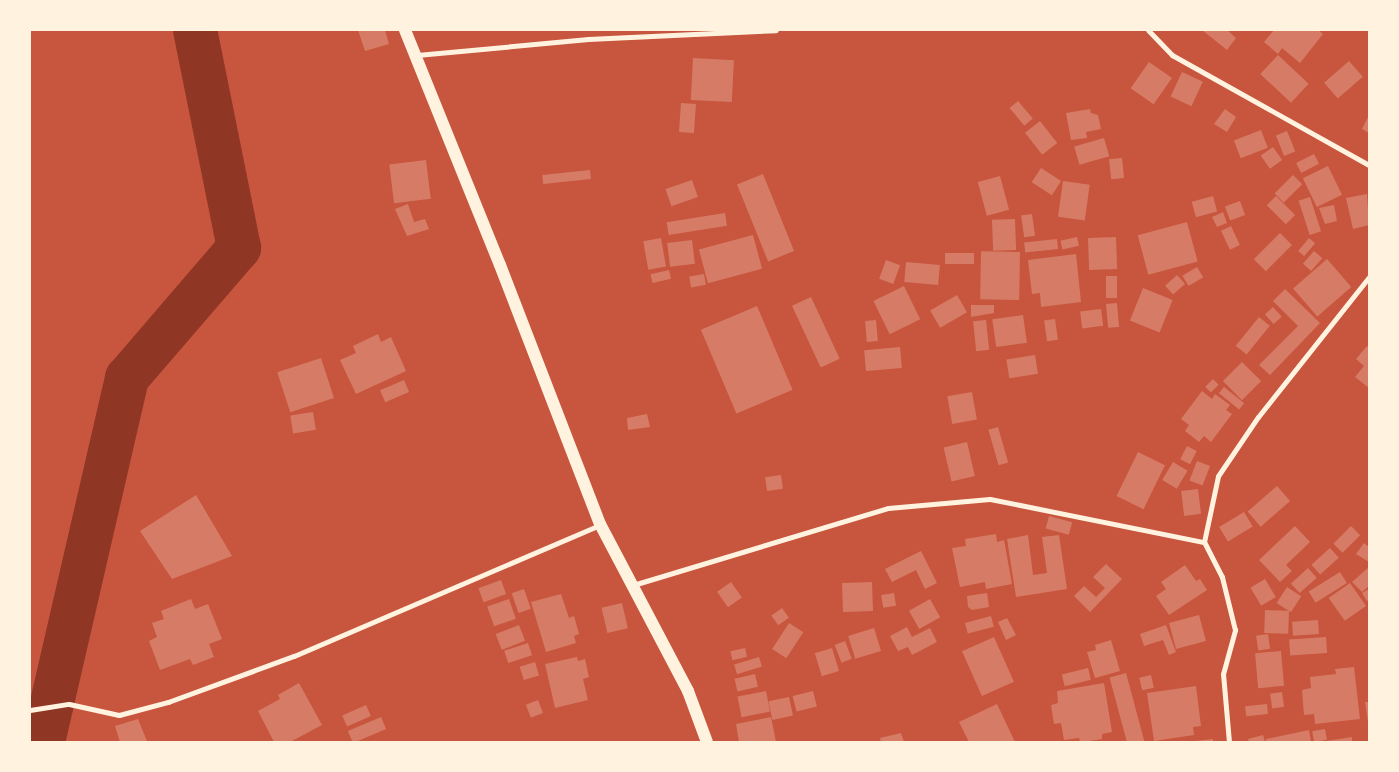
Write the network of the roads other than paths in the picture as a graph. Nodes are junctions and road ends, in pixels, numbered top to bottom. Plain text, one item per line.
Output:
1 (405, 30) edge
2 (776, 30) edge
3 (1148, 30) edge
4 (414, 55) junction
5 (1369, 165) edge
6 (1369, 277) edge
7 (600, 524) junction
8 (1204, 542) junction
9 (630, 585) junction
10 (30, 710) edge
11 (707, 742) edge
12 (1229, 742) edge

1 - 4 main road
2 - 4 street
3 - 5 street
4 - 7 main road
6 - 8 street
7 - 9 main road
7 - 10 street
8 - 9 street
8 - 12 street
9 - 11 main road

